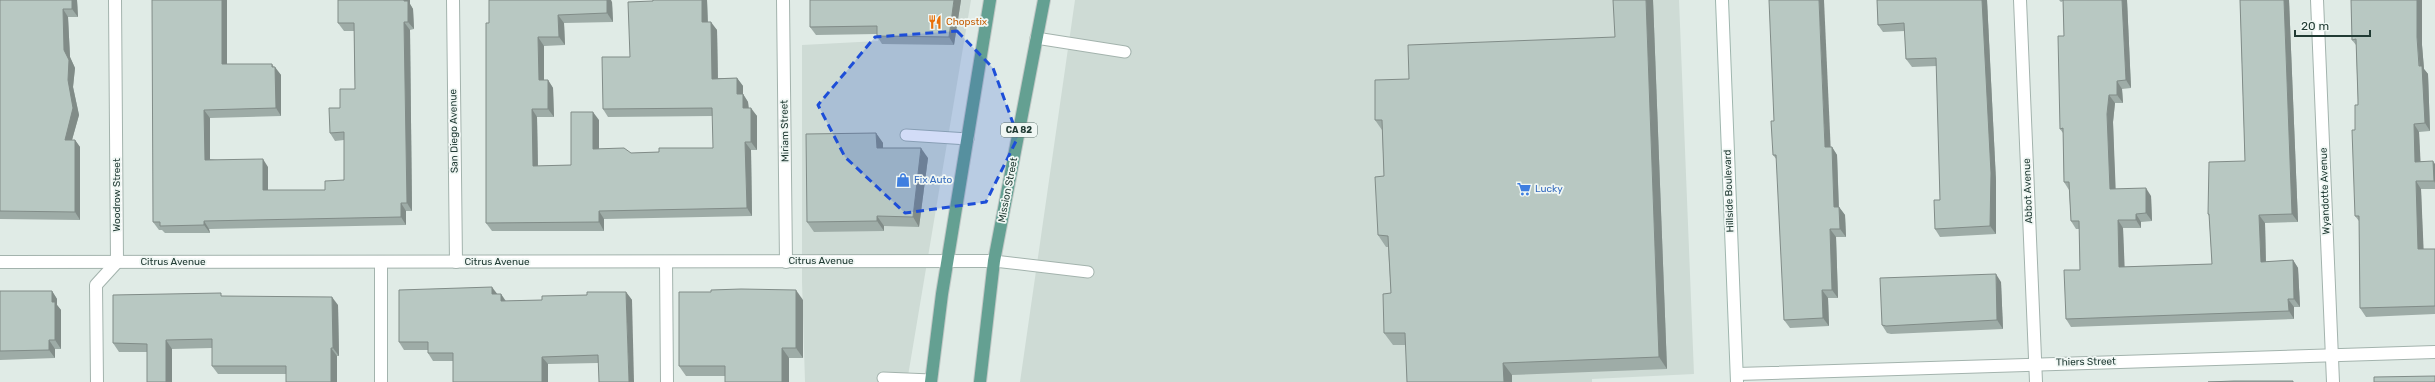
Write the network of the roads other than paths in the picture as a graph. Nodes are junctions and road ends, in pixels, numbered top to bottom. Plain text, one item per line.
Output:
1 (115, 0) edge
2 (453, 0) edge
3 (783, 0) edge
4 (990, 0) edge
5 (1044, 0) edge
6 (1722, 0) edge
7 (2020, 0) edge
8 (2317, 0) edge
9 (1036, 38) junction
10 (1125, 52) dead end
11 (906, 135) dead end
12 (968, 139) junction
13 (949, 260) junction
14 (994, 261) junction
15 (0, 262) edge
16 (117, 262) junction
17 (381, 262) junction
18 (456, 262) junction
19 (666, 262) junction
20 (786, 262) junction
21 (1088, 272) dead end
22 (2435, 352) edge
23 (2332, 356) junction
24 (2036, 364) junction
25 (884, 378) dead end
26 (1737, 378) edge
27 (931, 381) edge
28 (97, 382) edge
29 (381, 382) edge
30 (667, 382) edge
31 (980, 382) edge
32 (2036, 382) edge
33 (2333, 382) edge

1 - 16 street, Woodrow Street
2 - 18 street, San Diego Avenue
3 - 20 street, Miriam Street
4 - 12 main road
5 - 9 main road, Mission Street / CA 82
6 - 26 street, Hillside Boulevard
7 - 24 street, Abbot Avenue
8 - 23 street, Wyandotte Avenue
9 - 10 lane
9 - 14 main road, Mission Street / CA 82
11 - 12 lane
12 - 13 main road
13 - 14 street, Citrus Avenue
13 - 20 street, Citrus Avenue
13 - 27 main road
14 - 21 lane
14 - 31 main road, Mission Street / CA 82
15 - 16 street, Citrus Avenue
16 - 17 street, Citrus Avenue
16 - 28 street
17 - 18 street, Citrus Avenue
17 - 29 street
18 - 19 street, Citrus Avenue
19 - 20 street, Citrus Avenue
19 - 30 street
22 - 23 street, Thiers Street
23 - 24 street, Thiers Street
23 - 33 street, Wyandotte Avenue
24 - 26 street, Thiers Street
24 - 32 street, Abbot Avenue
25 - 27 lane

